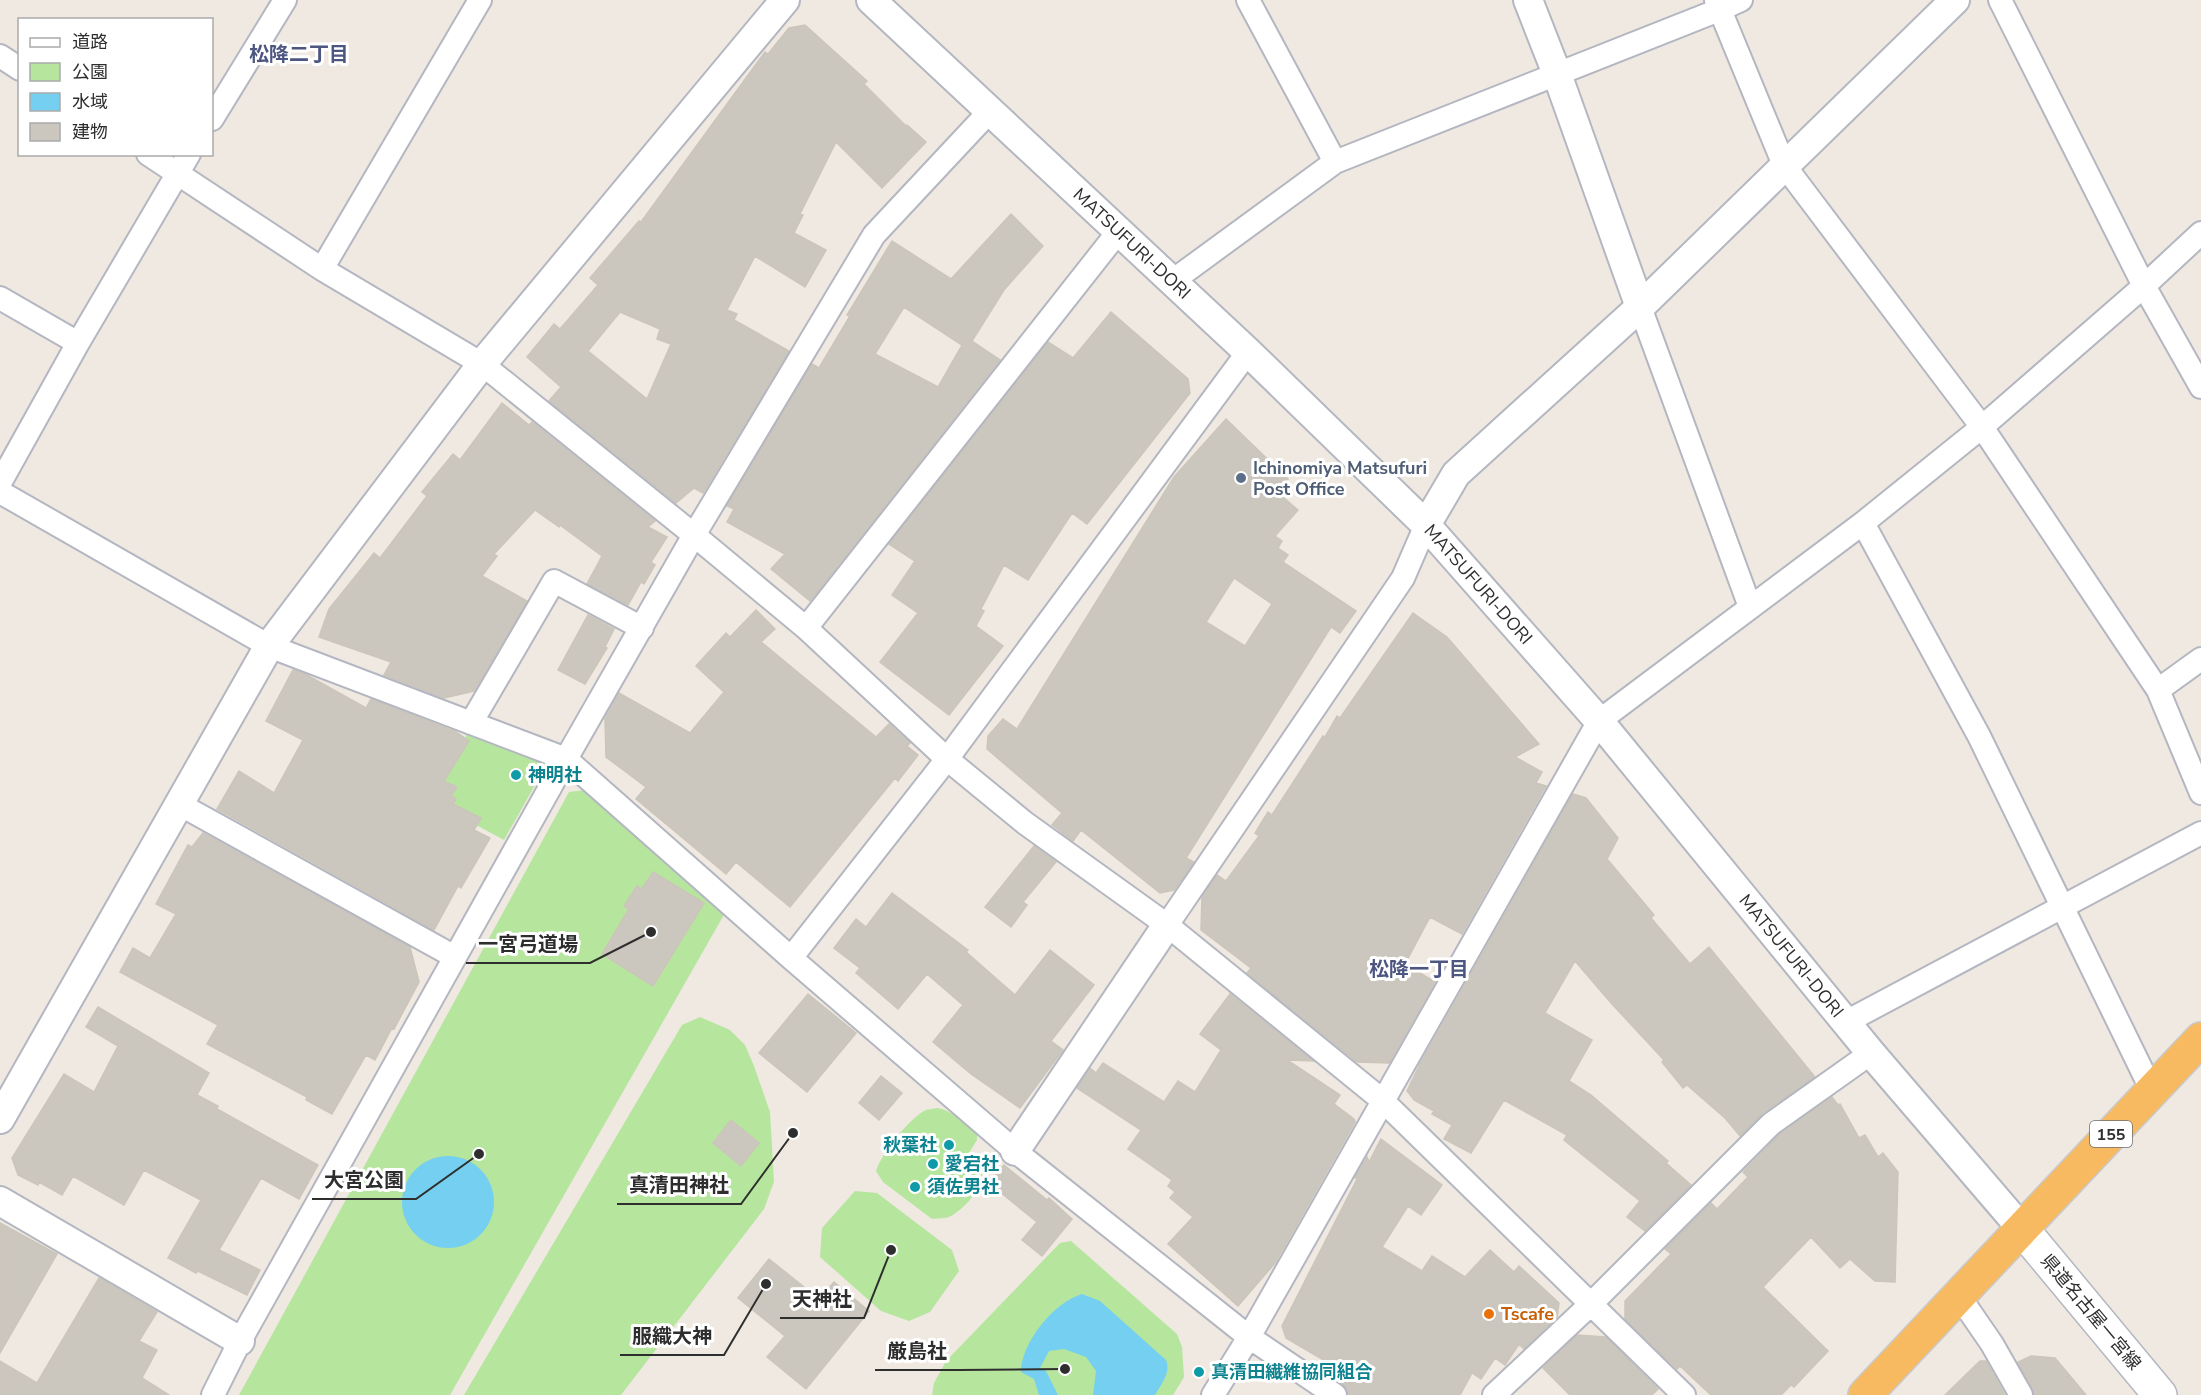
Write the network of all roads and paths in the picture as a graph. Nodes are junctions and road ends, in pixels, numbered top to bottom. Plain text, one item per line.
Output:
1 (285, 0) edge
2 (480, 0) edge
3 (785, 0) edge
4 (871, 0) edge
5 (1248, 0) edge
6 (1528, 0) edge
7 (1741, 0) edge
8 (1955, 0) edge
9 (2000, 0) edge
10 (1718, 5) edge
11 (0, 56) edge
12 (18, 68) edge
13 (1557, 74) junction
14 (990, 112) junction
15 (213, 116) edge
16 (151, 156) edge
17 (188, 156) edge
18 (1335, 162) junction
19 (1784, 165) junction
20 (177, 174) junction
21 (1118, 232) junction
22 (2201, 233) edge
23 (322, 269) junction
24 (1171, 282) junction
25 (2144, 286) junction
26 (0, 297) edge
27 (1640, 307) junction
28 (78, 343) junction
29 (1248, 352) junction
30 (482, 364) junction
31 (2201, 387) edge
32 (1982, 427) junction
33 (0, 483) edge
34 (0, 492) edge
35 (1863, 523) junction
36 (1426, 525) junction
37 (694, 535) junction
38 (1750, 607) junction
39 (642, 628) junction
40 (806, 628) junction
41 (269, 646) junction
42 (2201, 659) edge
43 (2158, 690) junction
44 (1599, 721) junction
45 (471, 723) junction
46 (566, 759) junction
47 (947, 759) junction
48 (2201, 793) edge
49 (179, 804) junction
50 (2201, 833) edge
51 (2062, 907) junction
52 (1167, 925) junction
53 (455, 957) junction
54 (791, 958) junction
55 (1846, 1022) junction
56 (2201, 1039) edge
57 (1871, 1053) junction
58 (2152, 1090) junction
59 (1382, 1100) junction
60 (0, 1119) edge
61 (1015, 1151) junction
62 (0, 1201) edge
63 (2022, 1230) junction
64 (1959, 1296) junction
65 (1591, 1304) junction
66 (1249, 1337) junction
67 (240, 1341) junction
68 (213, 1395) edge
69 (1213, 1395) edge
70 (1335, 1395) edge
71 (1494, 1395) edge
72 (1684, 1395) edge
73 (1865, 1395) edge
74 (2022, 1395) edge
75 (2160, 1395) edge

1 - 15 street
2 - 23 street
3 - 30 street
4 - 14 street, MATSUFURI-DORI
5 - 18 street
6 - 13 street
7 - 10 street
8 - 19 street
9 - 25 street
10 - 13 street
10 - 19 street
11 - 12 street
13 - 18 street
13 - 27 street
14 - 21 street, MATSUFURI-DORI
14 - 37 street
16 - 20 street
17 - 20 street
18 - 24 street
19 - 27 street
19 - 32 street
20 - 23 street
20 - 28 street
21 - 24 street, MATSUFURI-DORI
21 - 40 street
22 - 25 street
23 - 30 street
24 - 29 street, MATSUFURI-DORI
25 - 31 street
25 - 32 street
26 - 28 street
27 - 36 street
27 - 38 street
28 - 33 street
29 - 36 street, MATSUFURI-DORI
29 - 47 street
30 - 37 street
30 - 41 street
32 - 35 street
32 - 43 street
34 - 41 street
35 - 38 street
35 - 51 street
36 - 44 street, MATSUFURI-DORI
36 - 52 street
37 - 39 street
37 - 40 street
38 - 44 street
39 - 45 street
39 - 46 street
40 - 47 street
41 - 45 street
41 - 49 street
42 - 43 street
43 - 48 street
44 - 55 street, MATSUFURI-DORI
44 - 59 street
45 - 46 street
46 - 53 street
46 - 54 street
47 - 52 street
47 - 54 street
49 - 53 street
49 - 60 street
50 - 51 street
51 - 55 street
51 - 58 street
52 - 59 street
52 - 61 street
53 - 67 street
54 - 61 street
55 - 57 street, MATSUFURI-DORI
56 - 58 highway, 155
57 - 63 street, MATSUFURI-DORI
57 - 65 street
58 - 63 highway, 155
59 - 65 street
59 - 66 street
61 - 66 street
62 - 67 street
63 - 64 highway, 155
63 - 75 main road, 県道名古屋一宮線
64 - 73 highway, 155
64 - 74 street
65 - 71 street
65 - 72 street
66 - 69 street
66 - 70 street
67 - 68 street

